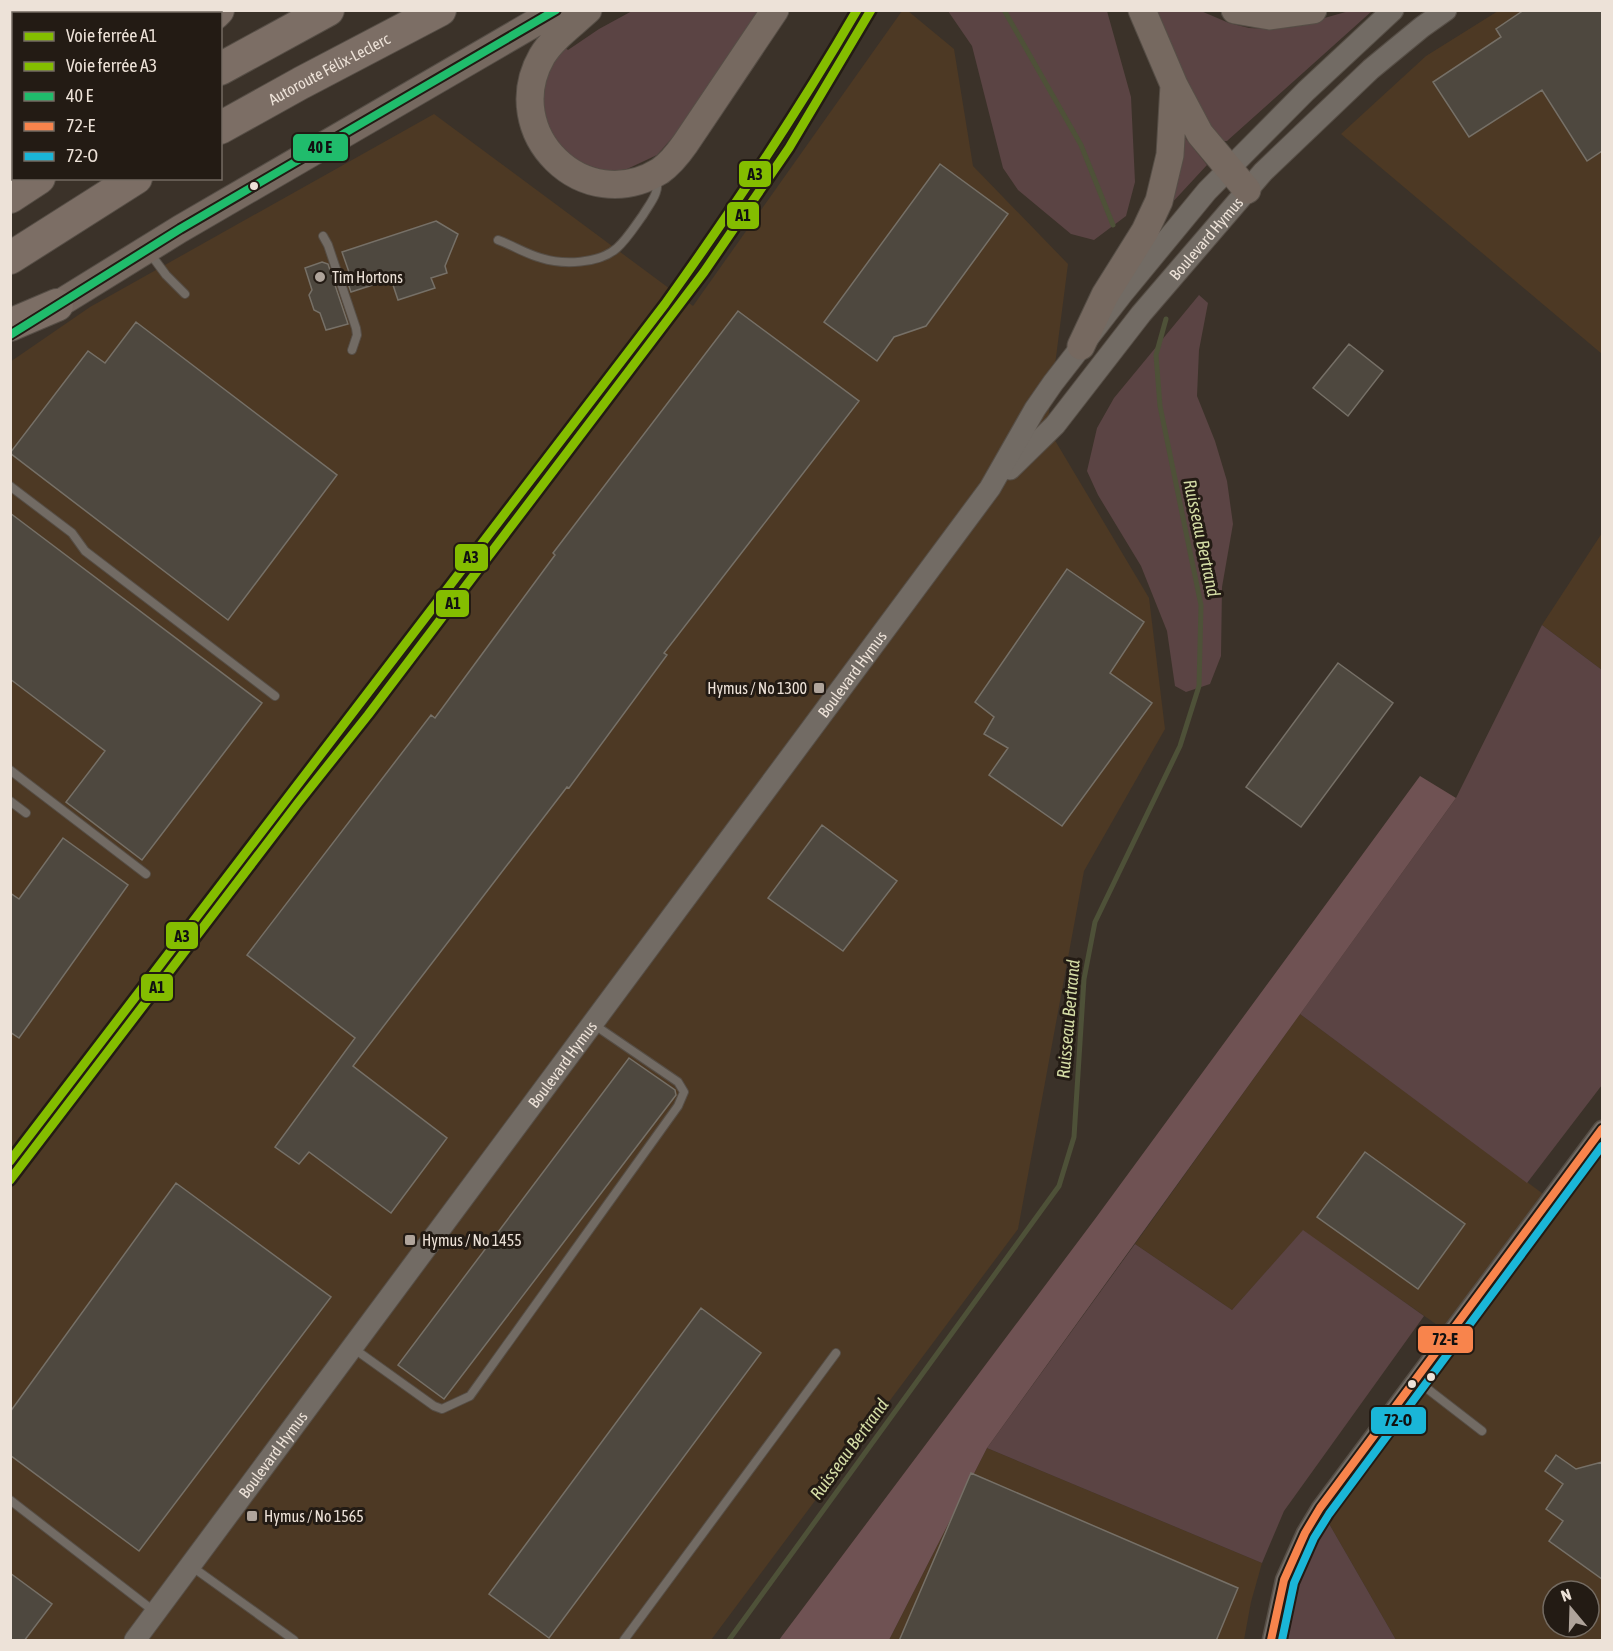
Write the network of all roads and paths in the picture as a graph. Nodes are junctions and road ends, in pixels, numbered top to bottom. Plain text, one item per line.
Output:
1 (218, 10) edge
2 (328, 10) edge
3 (440, 10) edge
4 (557, 10) edge
5 (588, 10) edge
6 (775, 10) edge
7 (1142, 10) edge
8 (1235, 10) edge
9 (1313, 10) edge
10 (1393, 10) edge
11 (1446, 10) edge
12 (213, 12) edge
13 (222, 68) edge
14 (1174, 85) junction
15 (222, 127) edge
16 (1228, 169) junction
17 (654, 174) junction
18 (36, 180) edge
19 (132, 180) edge
20 (1246, 190) junction
21 (10, 197) edge
22 (323, 236) dead end
23 (498, 240) dead end
24 (147, 249) junction
25 (10, 258) edge
26 (185, 294) dead end
27 (57, 305) junction
28 (10, 325) edge
29 (10, 335) edge
30 (1081, 346) junction
31 (352, 350) dead end
32 (10, 486) edge
33 (990, 488) junction
34 (275, 696) dead end
35 (10, 770) edge
36 (10, 801) edge
37 (26, 813) dead end
38 (146, 874) dead end
39 (593, 1023) junction
40 (1602, 1129) edge
41 (352, 1347) junction
42 (836, 1353) dead end
43 (1416, 1380) junction
44 (1482, 1431) dead end
45 (10, 1500) edge
46 (191, 1565) junction
47 (156, 1612) junction
48 (135, 1641) edge
49 (294, 1641) edge
50 (624, 1641) edge
51 (1271, 1641) edge

1 - 12 highway
2 - 13 highway
3 - 15 highway, Autoroute Félix-Leclerc
4 - 24 main road
5 - 17 main road
6 - 17 main road
7 - 14 main road
8 - 9 main road
10 - 16 street, Boulevard Hymus
11 - 20 street, Boulevard Hymus
14 - 16 main road
14 - 30 main road
16 - 20 main road
16 - 30 street, Boulevard Hymus
17 - 23 lane
18 - 21 highway
19 - 25 highway
20 - 33 street, Boulevard Hymus
22 - 31 lane
24 - 26 lane
24 - 27 main road
27 - 28 highway
27 - 29 main road
30 - 33 street, Boulevard Hymus
32 - 34 lane
33 - 39 street, Boulevard Hymus
35 - 38 lane
36 - 37 lane
39 - 41 street, Boulevard Hymus
39 - 41 lane
40 - 43 street
41 - 46 street, Boulevard Hymus
42 - 50 lane
43 - 44 lane
43 - 51 street
45 - 47 lane
46 - 47 street, Boulevard Hymus
46 - 49 lane
47 - 48 street, Boulevard Hymus

